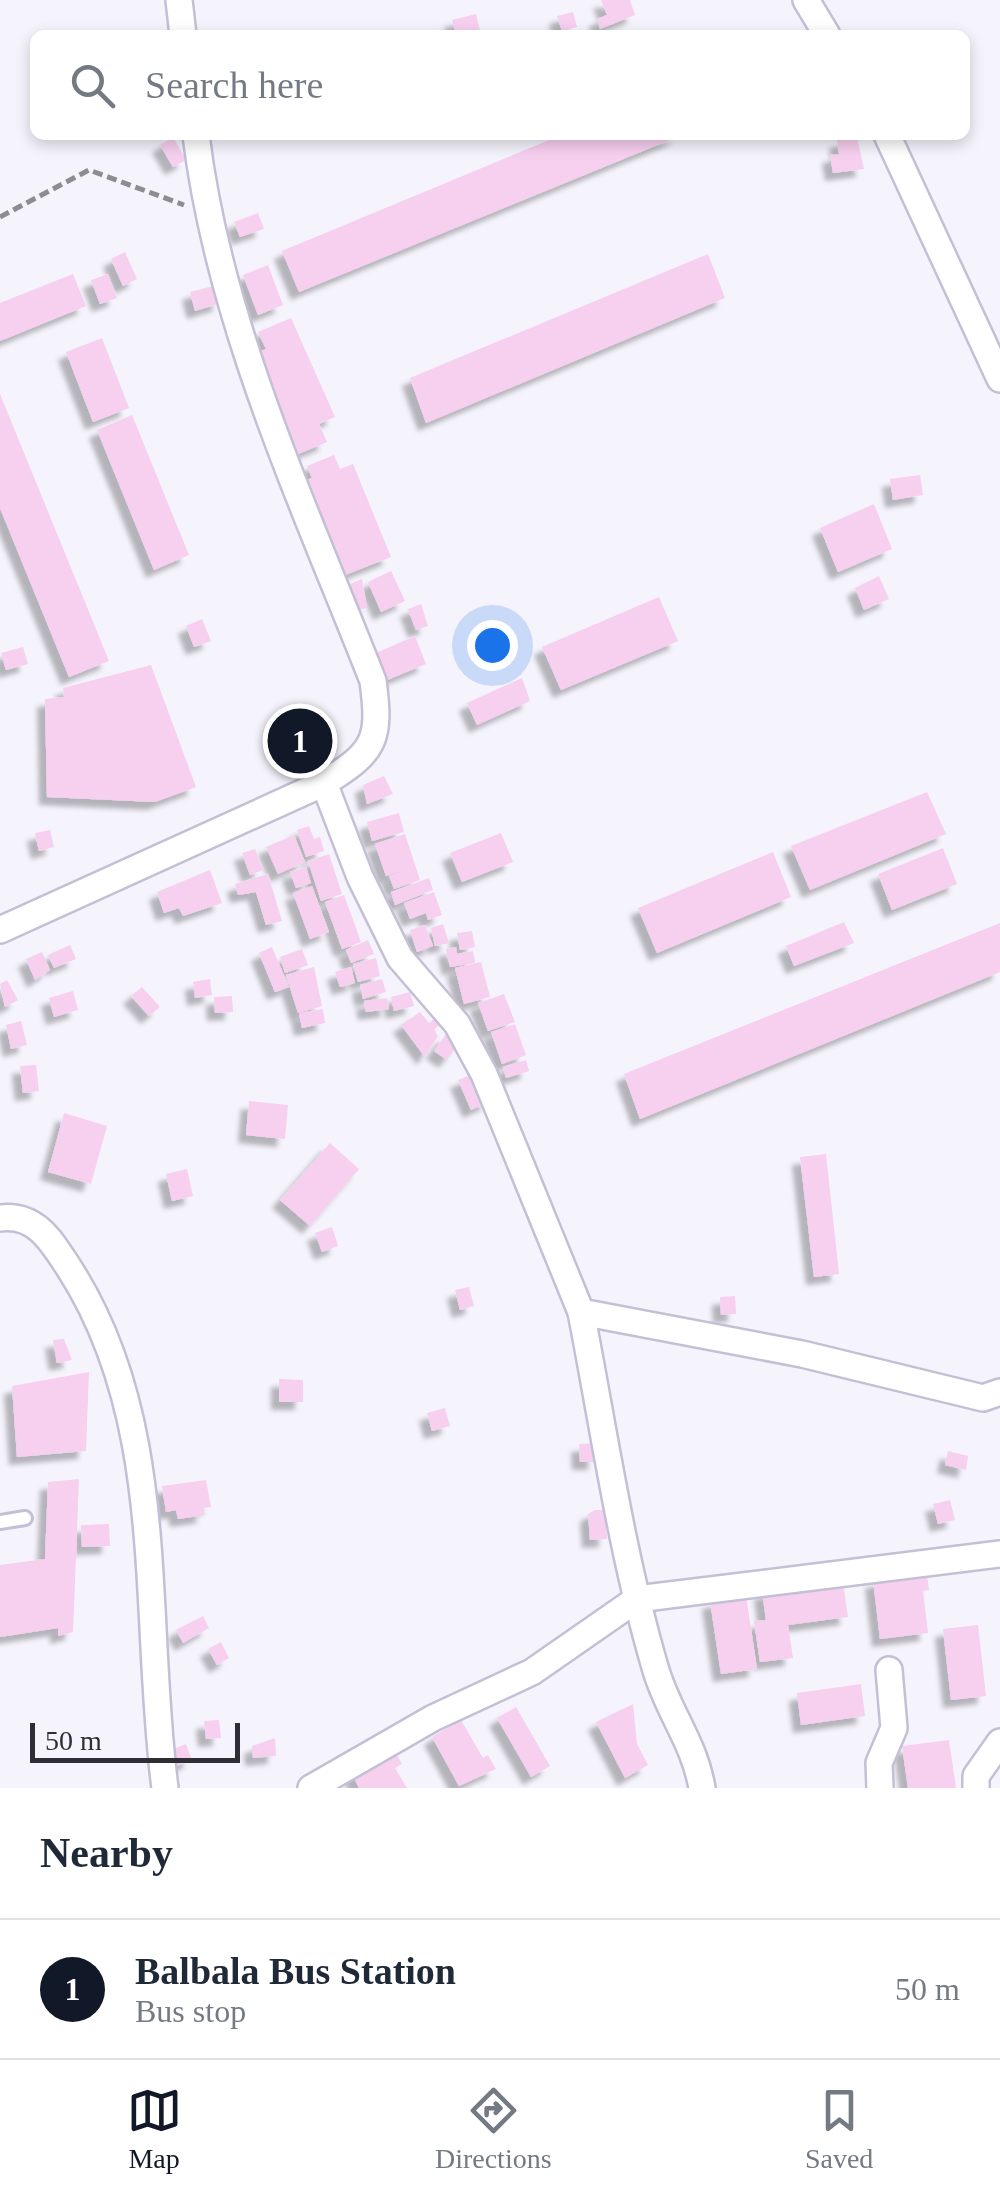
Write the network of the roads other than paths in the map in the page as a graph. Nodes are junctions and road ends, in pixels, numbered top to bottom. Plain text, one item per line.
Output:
1 (179, 0) edge
2 (806, 0) edge
3 (183, 30) edge
4 (824, 30) edge
5 (197, 140) edge
6 (889, 140) edge
7 (1000, 379) edge
8 (324, 783) junction
9 (0, 930) edge
10 (0, 1218) edge
11 (581, 1312) junction
12 (1000, 1392) edge
13 (26, 1518) dead end
14 (0, 1522) edge
15 (1000, 1554) edge
16 (637, 1599) junction
17 (889, 1670) dead end
18 (1000, 1742) edge
19 (165, 1788) edge
20 (310, 1788) edge
21 (702, 1788) edge
22 (880, 1788) edge
23 (976, 1788) edge

1 - 3 street
2 - 4 street
5 - 8 street
6 - 7 street
8 - 9 street
8 - 11 street
10 - 19 street
11 - 12 street
11 - 16 street
13 - 14 lane
15 - 16 street
16 - 20 street
16 - 21 street
17 - 22 street
18 - 23 street

